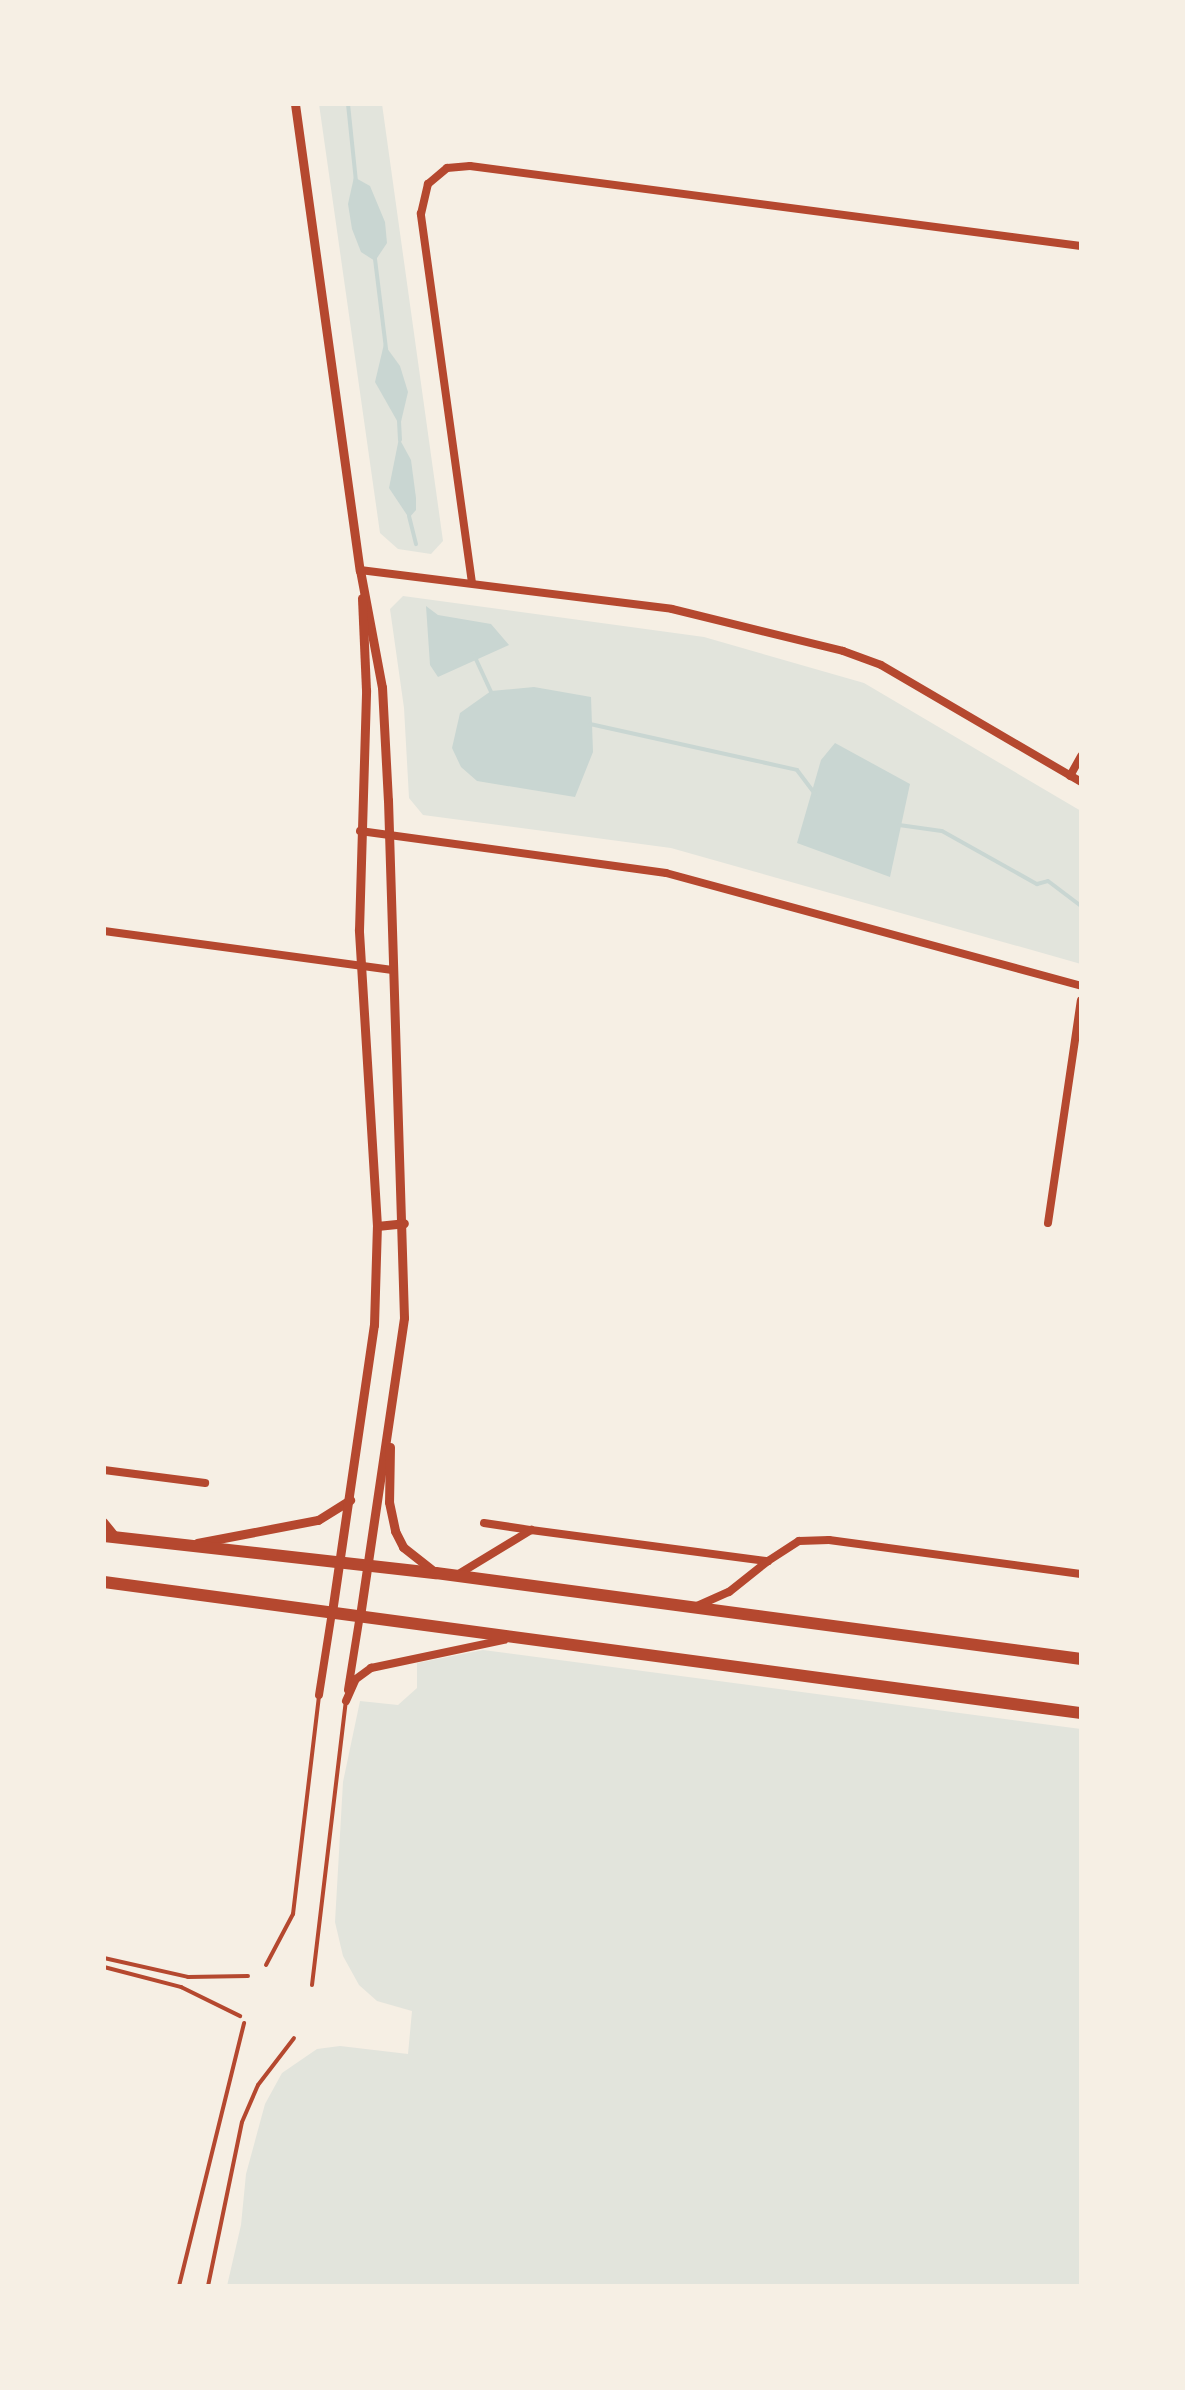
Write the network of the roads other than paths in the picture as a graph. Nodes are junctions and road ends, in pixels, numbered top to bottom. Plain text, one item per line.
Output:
1 (295, 104) edge
2 (1081, 246) edge
3 (360, 570) junction
4 (472, 583) junction
5 (1081, 756) edge
6 (1070, 776) junction
7 (1081, 782) edge
8 (360, 831) junction
9 (388, 834) junction
10 (104, 931) edge
11 (360, 968) junction
12 (392, 970) junction
13 (1081, 986) edge
14 (1081, 1000) edge
15 (404, 1223) junction
16 (1048, 1223) dead end
17 (377, 1226) junction
18 (391, 1427) junction
19 (104, 1470) edge
20 (205, 1483) dead end
21 (351, 1499) junction
22 (104, 1522) edge
23 (484, 1523) dead end
24 (531, 1530) junction
25 (110, 1537) edge
26 (178, 1546) junction
27 (768, 1561) junction
28 (367, 1565) junction
29 (340, 1566) junction
30 (436, 1573) junction
31 (1081, 1574) edge
32 (456, 1575) junction
33 (104, 1582) edge
34 (693, 1608) junction
35 (332, 1612) junction
36 (360, 1615) junction
37 (521, 1638) junction
38 (1079, 1658) edge
39 (319, 1695) joint
40 (346, 1701) junction
41 (1081, 1713) edge
42 (104, 1958) edge
43 (266, 1965) dead end
44 (104, 1967) edge
45 (248, 1976) dead end
46 (312, 1985) dead end
47 (240, 2016) dead end
48 (244, 2023) dead end
49 (294, 2038) dead end
50 (179, 2286) edge
51 (208, 2286) edge

1 - 3 street
2 - 4 street
3 - 4 street
3 - 8 street
3 - 9 street
4 - 6 street
5 - 6 street
6 - 7 street
8 - 9 street
8 - 11 street
9 - 12 street
9 - 13 street
10 - 11 street
11 - 12 street
11 - 17 street
12 - 15 street
14 - 16 street
15 - 17 street
15 - 18 street
17 - 21 street
18 - 28 street
18 - 30 street
19 - 20 street
21 - 26 street
21 - 29 street
22 - 25 street
23 - 24 street
24 - 27 street
24 - 32 street
25 - 26 main road
26 - 29 main road
27 - 31 street
27 - 34 street
28 - 29 main road
28 - 30 main road
28 - 36 street
29 - 35 street
30 - 32 main road
32 - 34 main road
33 - 35 main road
34 - 38 main road
35 - 36 main road
35 - 39 street
36 - 37 main road
36 - 40 street
37 - 40 street
37 - 41 main road
39 - 43 lane
40 - 46 lane
42 - 45 lane
44 - 47 lane
48 - 50 lane
49 - 51 lane

